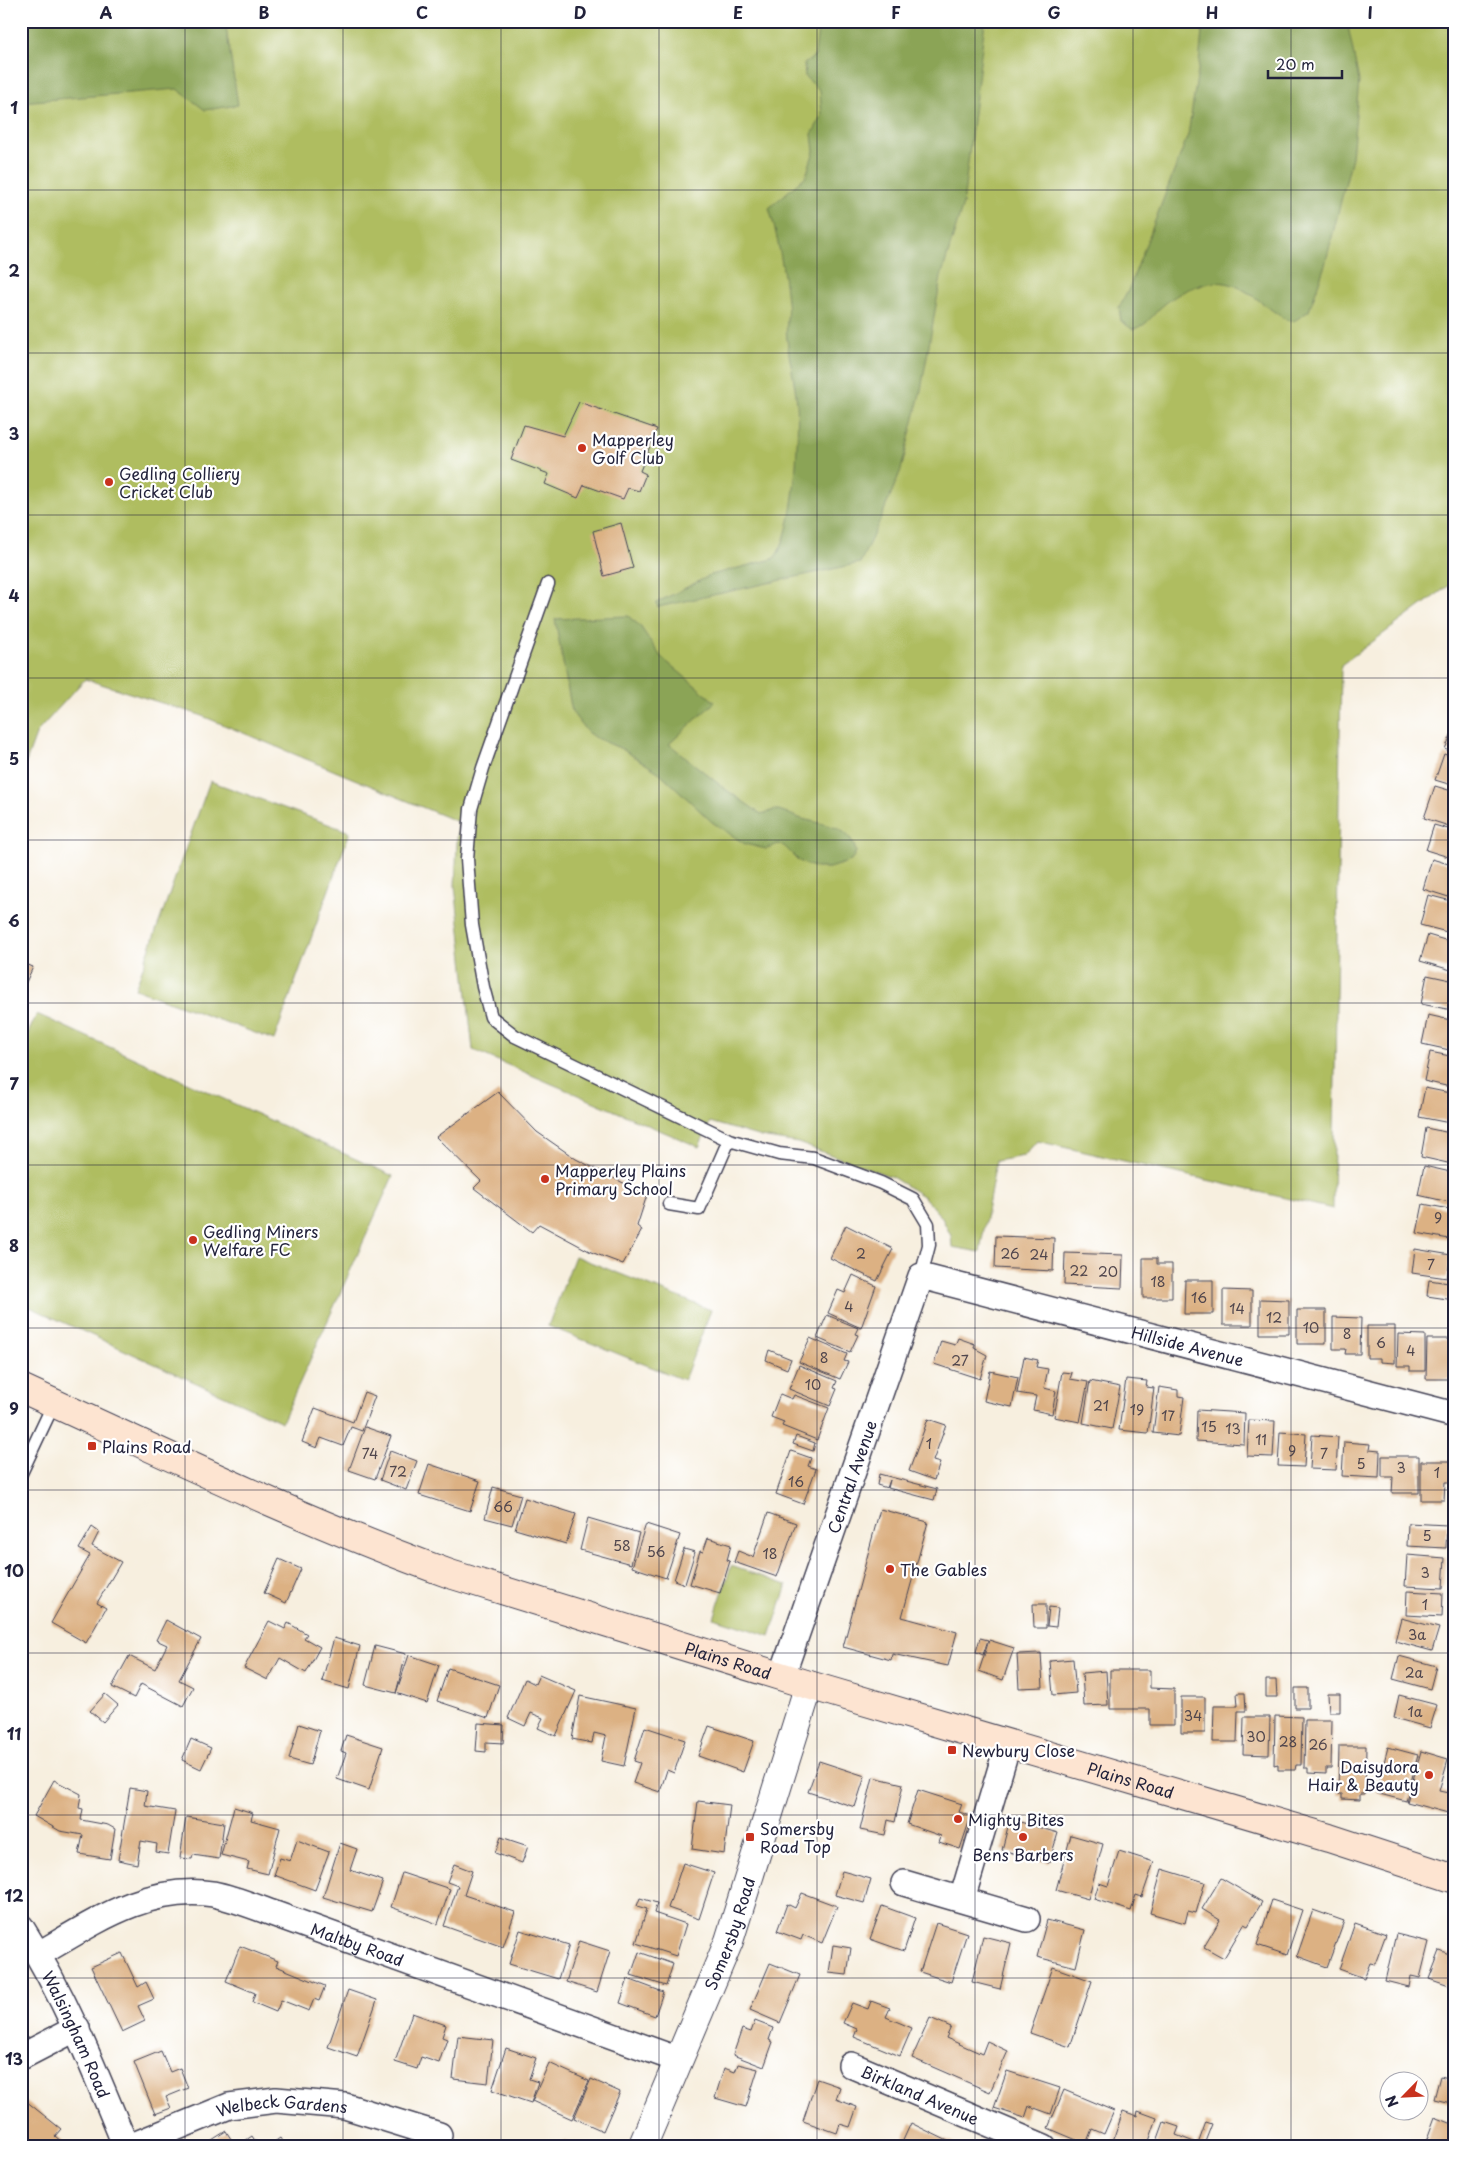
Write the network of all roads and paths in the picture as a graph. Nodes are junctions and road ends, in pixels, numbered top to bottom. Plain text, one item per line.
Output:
1 (548, 584) dead end
2 (729, 1140) junction
3 (669, 1204) dead end
4 (921, 1276) junction
5 (21, 1388) edge
6 (54, 1403) junction
7 (1455, 1415) edge
8 (21, 1473) edge
9 (782, 1676) junction
10 (809, 1685) junction
11 (1008, 1744) junction
12 (1455, 1879) edge
13 (904, 1882) dead end
14 (962, 1900) junction
15 (1027, 1919) dead end
16 (21, 1927) edge
17 (39, 1954) junction
18 (77, 2028) junction
19 (21, 2056) edge
20 (679, 2060) junction
21 (851, 2065) dead end
22 (439, 2135) dead end
23 (128, 2147) edge
24 (642, 2147) edge
25 (1044, 2147) edge

1 - 2 lane
2 - 3 lane
2 - 4 lane
4 - 7 street, Hillside Avenue
4 - 9 street, Central Avenue
5 - 6 main road, Plains Road
6 - 8 lane
6 - 9 main road, Plains Road
9 - 10 main road, Plains Road
10 - 11 main road, Plains Road
10 - 20 street, Somersby Road
11 - 12 main road, Plains Road
11 - 14 street
13 - 14 street
14 - 15 street
16 - 17 street, Walsingham Road
17 - 18 street, Walsingham Road
17 - 20 street, Maltby Road
18 - 19 street
18 - 23 street, Walsingham Road
20 - 24 street, Somersby Road
21 - 25 street, Birkland Avenue
22 - 23 street, Welbeck Gardens

